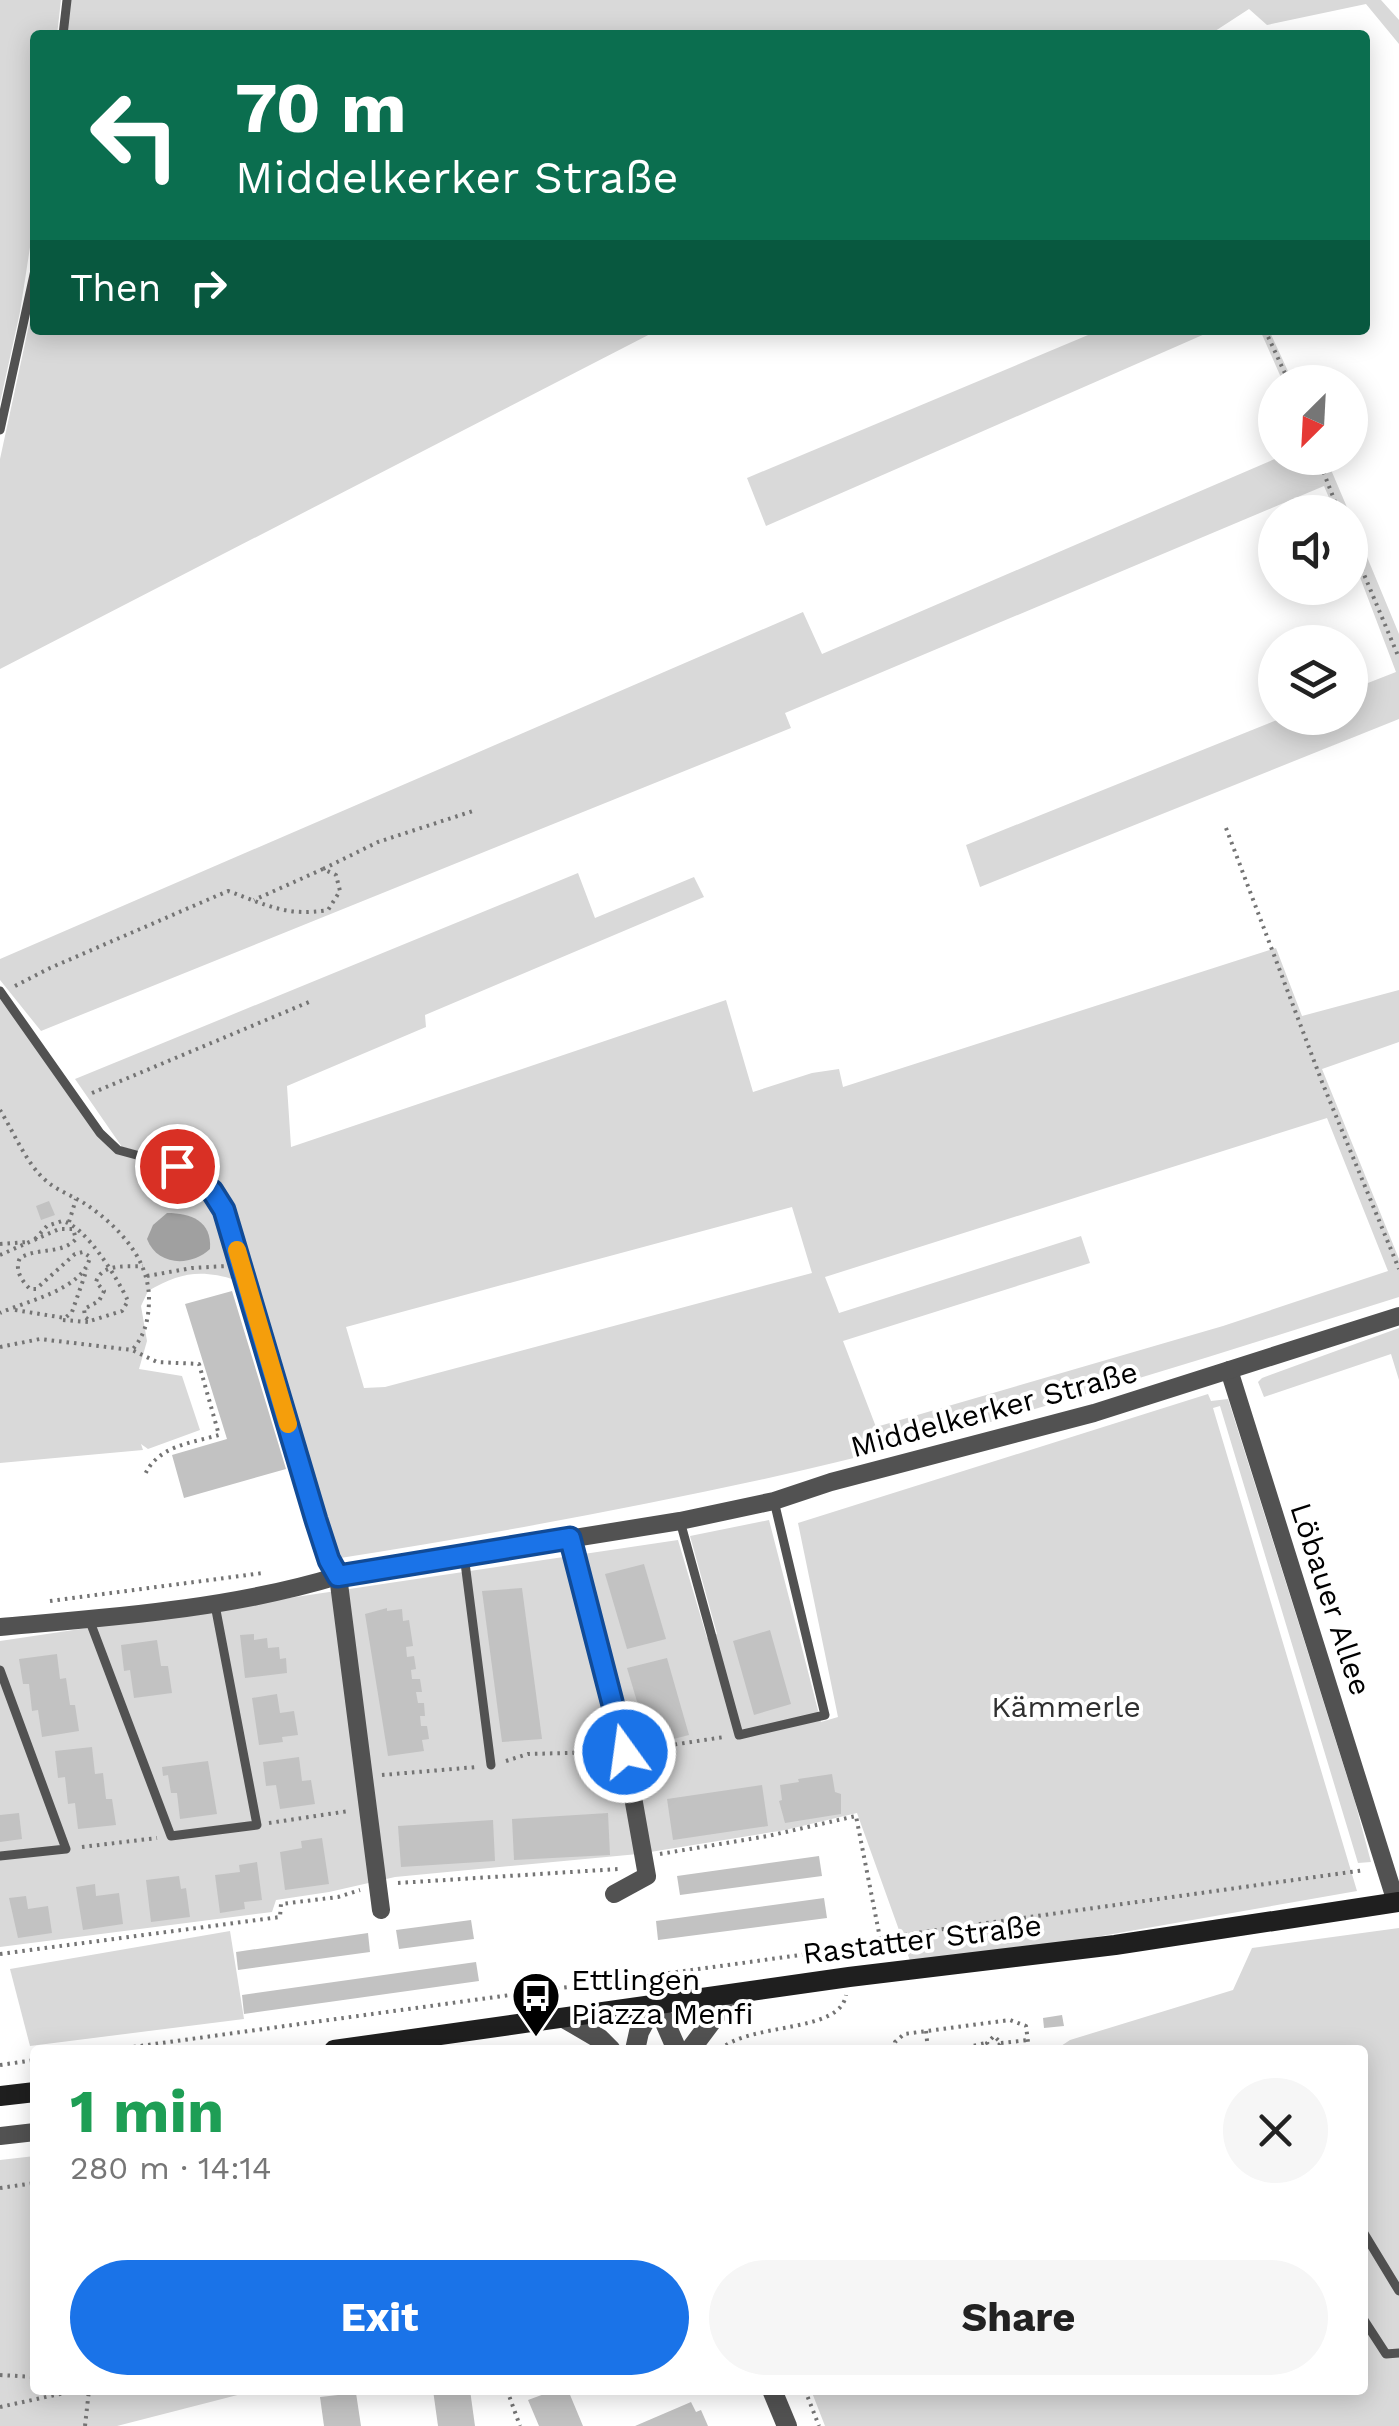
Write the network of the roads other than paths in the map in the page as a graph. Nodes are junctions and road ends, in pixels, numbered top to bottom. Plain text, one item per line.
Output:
1 (67, 0) edge
2 (64, 30) edge
3 (30, 293) edge
4 (0, 430) edge
5 (1, 992) edge
6 (1399, 1316) edge
7 (1229, 1370) junction
8 (774, 1501) junction
9 (680, 1521) junction
10 (570, 1538) junction
11 (464, 1554) junction
12 (338, 1576) junction
13 (214, 1602) junction
14 (90, 1619) junction
15 (0, 1627) edge
16 (0, 1670) edge
17 (491, 1765) road end
18 (0, 1856) edge
19 (614, 1894) dead end
20 (1398, 1902) edge
21 (381, 1910) dead end
22 (741, 1993) junction
23 (653, 2006) junction
24 (564, 2018) junction
25 (370, 2045) edge
26 (606, 2045) edge
27 (636, 2045) edge
28 (675, 2045) edge
29 (694, 2045) edge
30 (30, 2093) edge
31 (0, 2096) edge
32 (30, 2133) edge
33 (0, 2136) edge
34 (1368, 2240) edge
35 (1399, 2291) edge
36 (1368, 2326) edge
37 (1399, 2353) edge
38 (774, 2395) edge
39 (787, 2426) edge

1 - 2 lane
3 - 4 lane
5 - 12 lane
6 - 7 street, Middelkerker Straße
7 - 8 street, Middelkerker Straße
7 - 20 street, Löbauer Allee
8 - 9 street, Middelkerker Straße
8 - 9 lane
9 - 10 street, Middelkerker Straße
10 - 11 street, Middelkerker Straße
10 - 19 street
11 - 12 street, Middelkerker Straße
11 - 17 lane
12 - 13 street, Middelkerker Straße
12 - 21 street
13 - 14 street, Middelkerker Straße
13 - 14 lane
14 - 15 street, Middelkerker Straße
16 - 18 lane
20 - 22 main road, Rastatter Straße
22 - 23 main road, Rastatter Straße
22 - 29 street
23 - 24 main road, Rastatter Straße
23 - 27 street
23 - 28 street
24 - 25 main road, Rastatter Straße
24 - 26 street
30 - 31 main road
32 - 33 street
34 - 35 lane
36 - 37 lane
38 - 39 street

